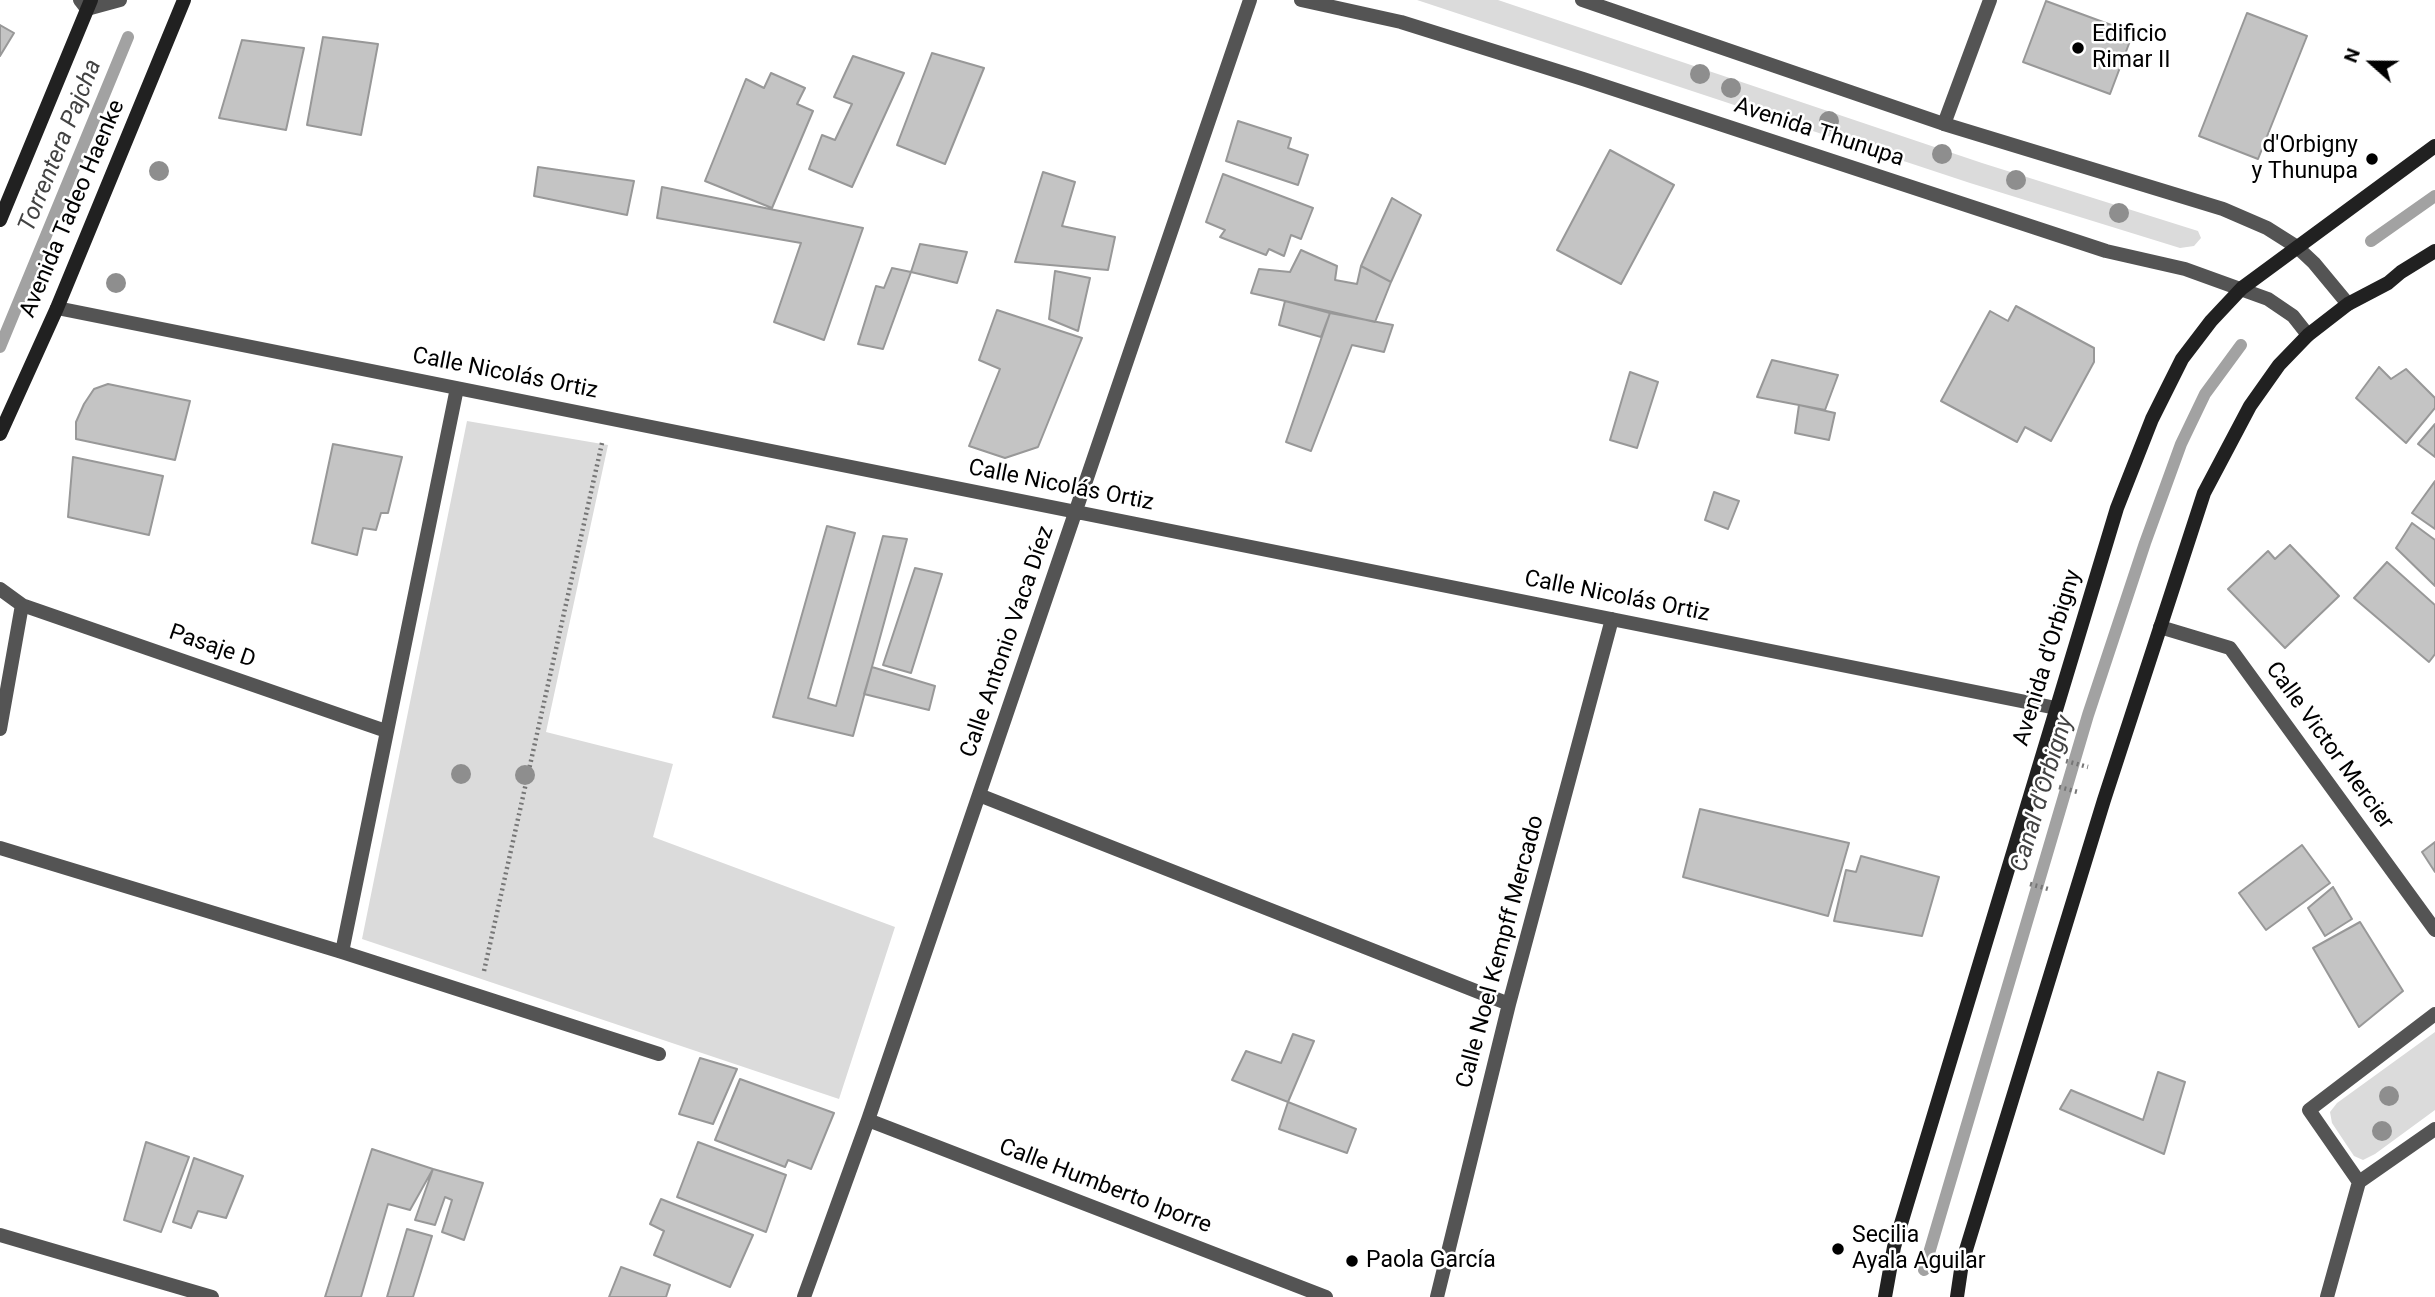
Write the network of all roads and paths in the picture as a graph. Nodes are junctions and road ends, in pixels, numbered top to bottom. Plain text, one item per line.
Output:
1 (120, 0) edge
2 (184, 0) edge
3 (1250, 0) edge
4 (1301, 0) edge
5 (1582, 0) edge
6 (1990, 0) edge
7 (86, 3) edge
8 (1944, 124) junction
9 (2435, 146) edge
10 (0, 220) edge
11 (2297, 247) junction
12 (2435, 251) edge
13 (2242, 288) junction
14 (2348, 304) junction
15 (57, 308) junction
16 (2308, 335) junction
17 (457, 388) junction
18 (607, 418) junction
19 (0, 434) edge
20 (1077, 512) junction
21 (0, 589) edge
22 (22, 605) junction
23 (1612, 619) junction
24 (2160, 627) junction
25 (2056, 708) junction
26 (0, 729) edge
27 (386, 731) junction
28 (2059, 759) dead end
29 (2090, 768) dead end
30 (2052, 784) dead end
31 (2082, 793) dead end
32 (979, 795) junction
33 (0, 848) edge
34 (2022, 882) dead end
35 (2053, 890) dead end
36 (2435, 930) edge
37 (342, 952) junction
38 (478, 996) junction
39 (1510, 1004) junction
40 (2435, 1014) edge
41 (659, 1054) dead end
42 (868, 1119) junction
43 (2435, 1129) edge
44 (2359, 1182) junction
45 (0, 1235) edge
46 (212, 1297) edge
47 (804, 1297) edge
48 (1326, 1297) edge
49 (1437, 1297) edge
50 (1885, 1297) edge
51 (1957, 1297) edge
52 (2327, 1297) edge

1 - 7 street
2 - 15 main road, Avenida Tadeo Haenke
3 - 20 street, Calle Antonio Vaca Díez
4 - 13 street, Avenida Thunupa
5 - 8 street, Avenida Thunupa
6 - 8 street
7 - 10 main road
8 - 11 street, Avenida Thunupa
9 - 11 main road, Avenida d'Orbigny
11 - 13 main road, Avenida d'Orbigny
11 - 14 street, Avenida Thunupa
12 - 14 main road
13 - 16 street, Avenida Thunupa
13 - 25 main road, Avenida d'Orbigny
14 - 16 main road
15 - 17 street, Calle Nicolás Ortiz
15 - 19 main road, Avenida Tadeo Haenke
16 - 24 main road
17 - 18 street, Calle Nicolás Ortiz
17 - 27 street
18 - 20 street, Calle Nicolás Ortiz
18 - 38 path
20 - 23 street, Calle Nicolás Ortiz
20 - 32 street, Calle Antonio Vaca Díez
21 - 22 street, Pasaje D
22 - 26 street
22 - 27 street, Pasaje D
23 - 25 street, Calle Nicolás Ortiz
23 - 39 street, Calle Noel Kempff Mercado
24 - 36 street, Calle Victor Mercier
24 - 51 main road
25 - 50 main road, Avenida d'Orbigny
27 - 37 street
28 - 29 path
30 - 31 path
32 - 39 street
32 - 42 street, Calle Antonio Vaca Díez
33 - 37 street
34 - 35 path
37 - 38 street
38 - 41 street
39 - 49 street, Calle Noel Kempff Mercado
40 - 44 street
42 - 47 street, Calle Antonio Vaca Díez
42 - 48 street, Calle Humberto Iporre
43 - 44 street
44 - 52 street
45 - 46 street

